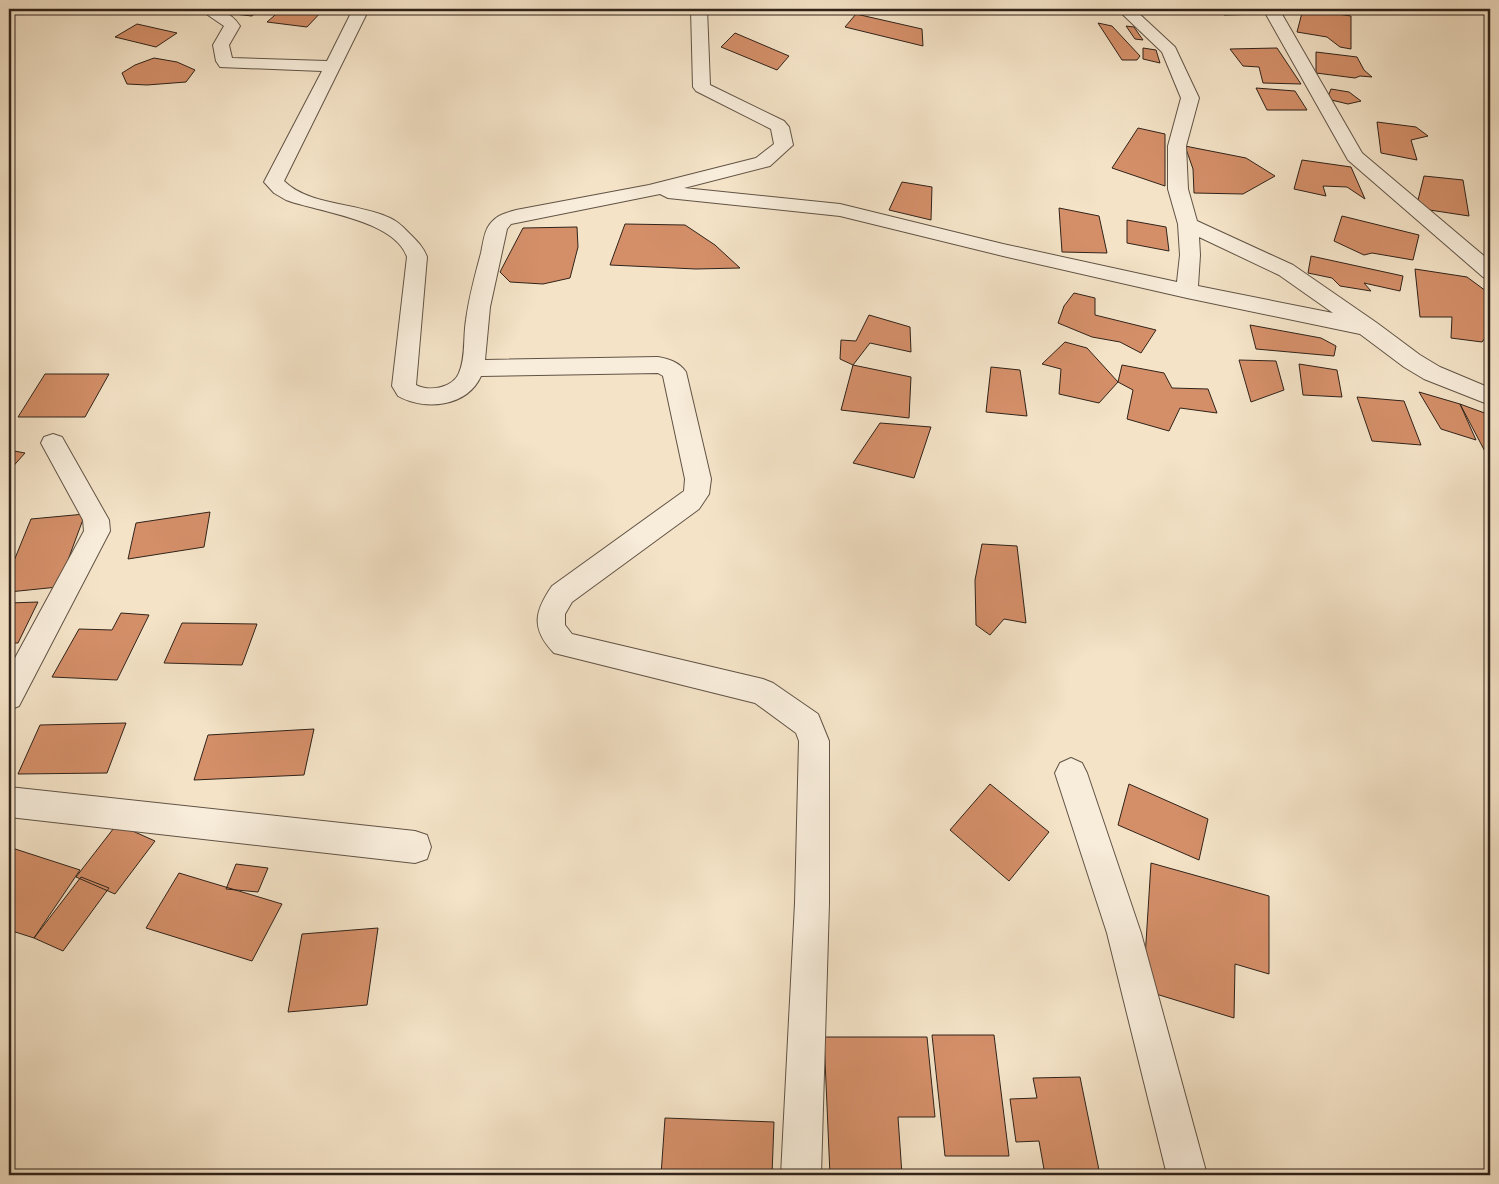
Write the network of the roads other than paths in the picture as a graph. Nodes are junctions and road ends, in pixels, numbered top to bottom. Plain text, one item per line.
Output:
1 (207, 9) edge
2 (361, 9) edge
3 (699, 9) edge
4 (1124, 9) edge
5 (1271, 9) edge
6 (332, 66) junction
7 (649, 191) junction
8 (1188, 224) junction
9 (1490, 272) edge
10 (1187, 291) junction
11 (1369, 328) junction
12 (472, 368) junction
13 (1490, 397) edge
14 (53, 443) dead end
15 (9, 697) edge
16 (1071, 773) dead end
17 (9, 802) edge
18 (415, 847) dead end
19 (801, 1175) edge
20 (1187, 1175) edge

1 - 6 street
2 - 6 street
3 - 7 street
4 - 8 street
5 - 9 street
6 - 12 street
7 - 10 street
7 - 12 street
8 - 10 street
8 - 11 street
10 - 11 street
11 - 13 street
12 - 19 street
14 - 15 street
16 - 20 street
17 - 18 street

